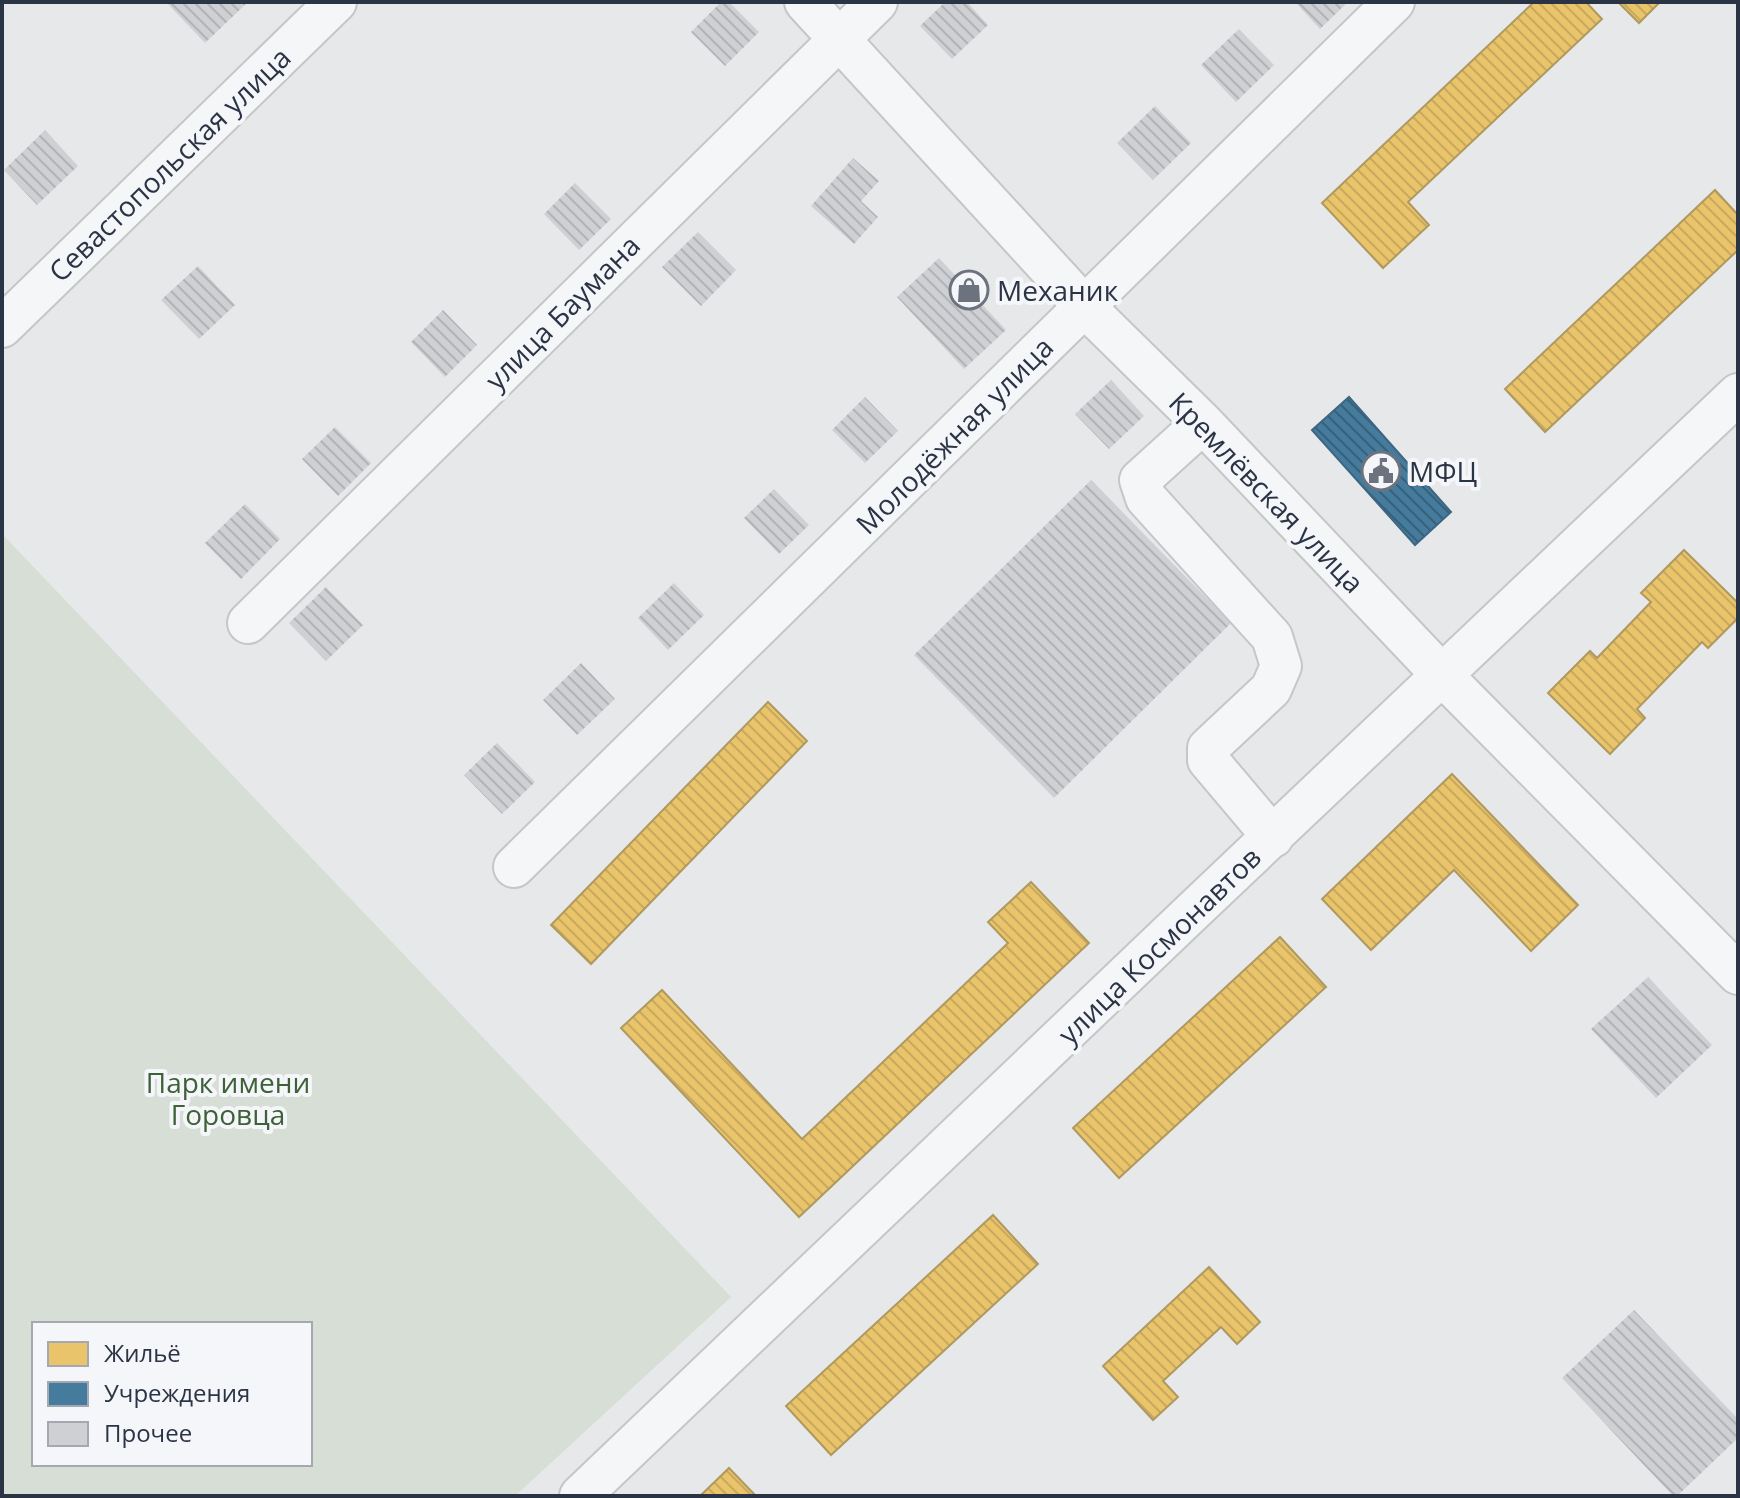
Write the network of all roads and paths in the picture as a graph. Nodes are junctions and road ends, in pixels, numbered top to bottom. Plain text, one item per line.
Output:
1 (336, 2) edge
2 (805, 2) edge
3 (877, 2) edge
4 (1394, 2) edge
5 (839, 38) junction
6 (1084, 306) junction
7 (2, 327) edge
8 (1738, 394) edge
9 (1203, 423) junction
10 (248, 623) dead end
11 (1441, 674) junction
12 (1273, 837) junction
13 (514, 867) dead end
14 (1738, 974) edge
15 (580, 1496) edge

1 - 7 street, Севастопольская улица
2 - 5 street, Кремлёвская улица
3 - 5 street, улица Баумана
4 - 6 street, Молодёжная улица
5 - 6 street, Кремлёвская улица
5 - 10 street, улица Баумана
6 - 9 street, Кремлёвская улица
6 - 13 street, Молодёжная улица
8 - 11 street, улица Космонавтов
9 - 11 street, Кремлёвская улица
9 - 12 street
11 - 12 street, улица Космонавтов
11 - 14 street, Кремлёвская улица
12 - 15 street, улица Космонавтов

